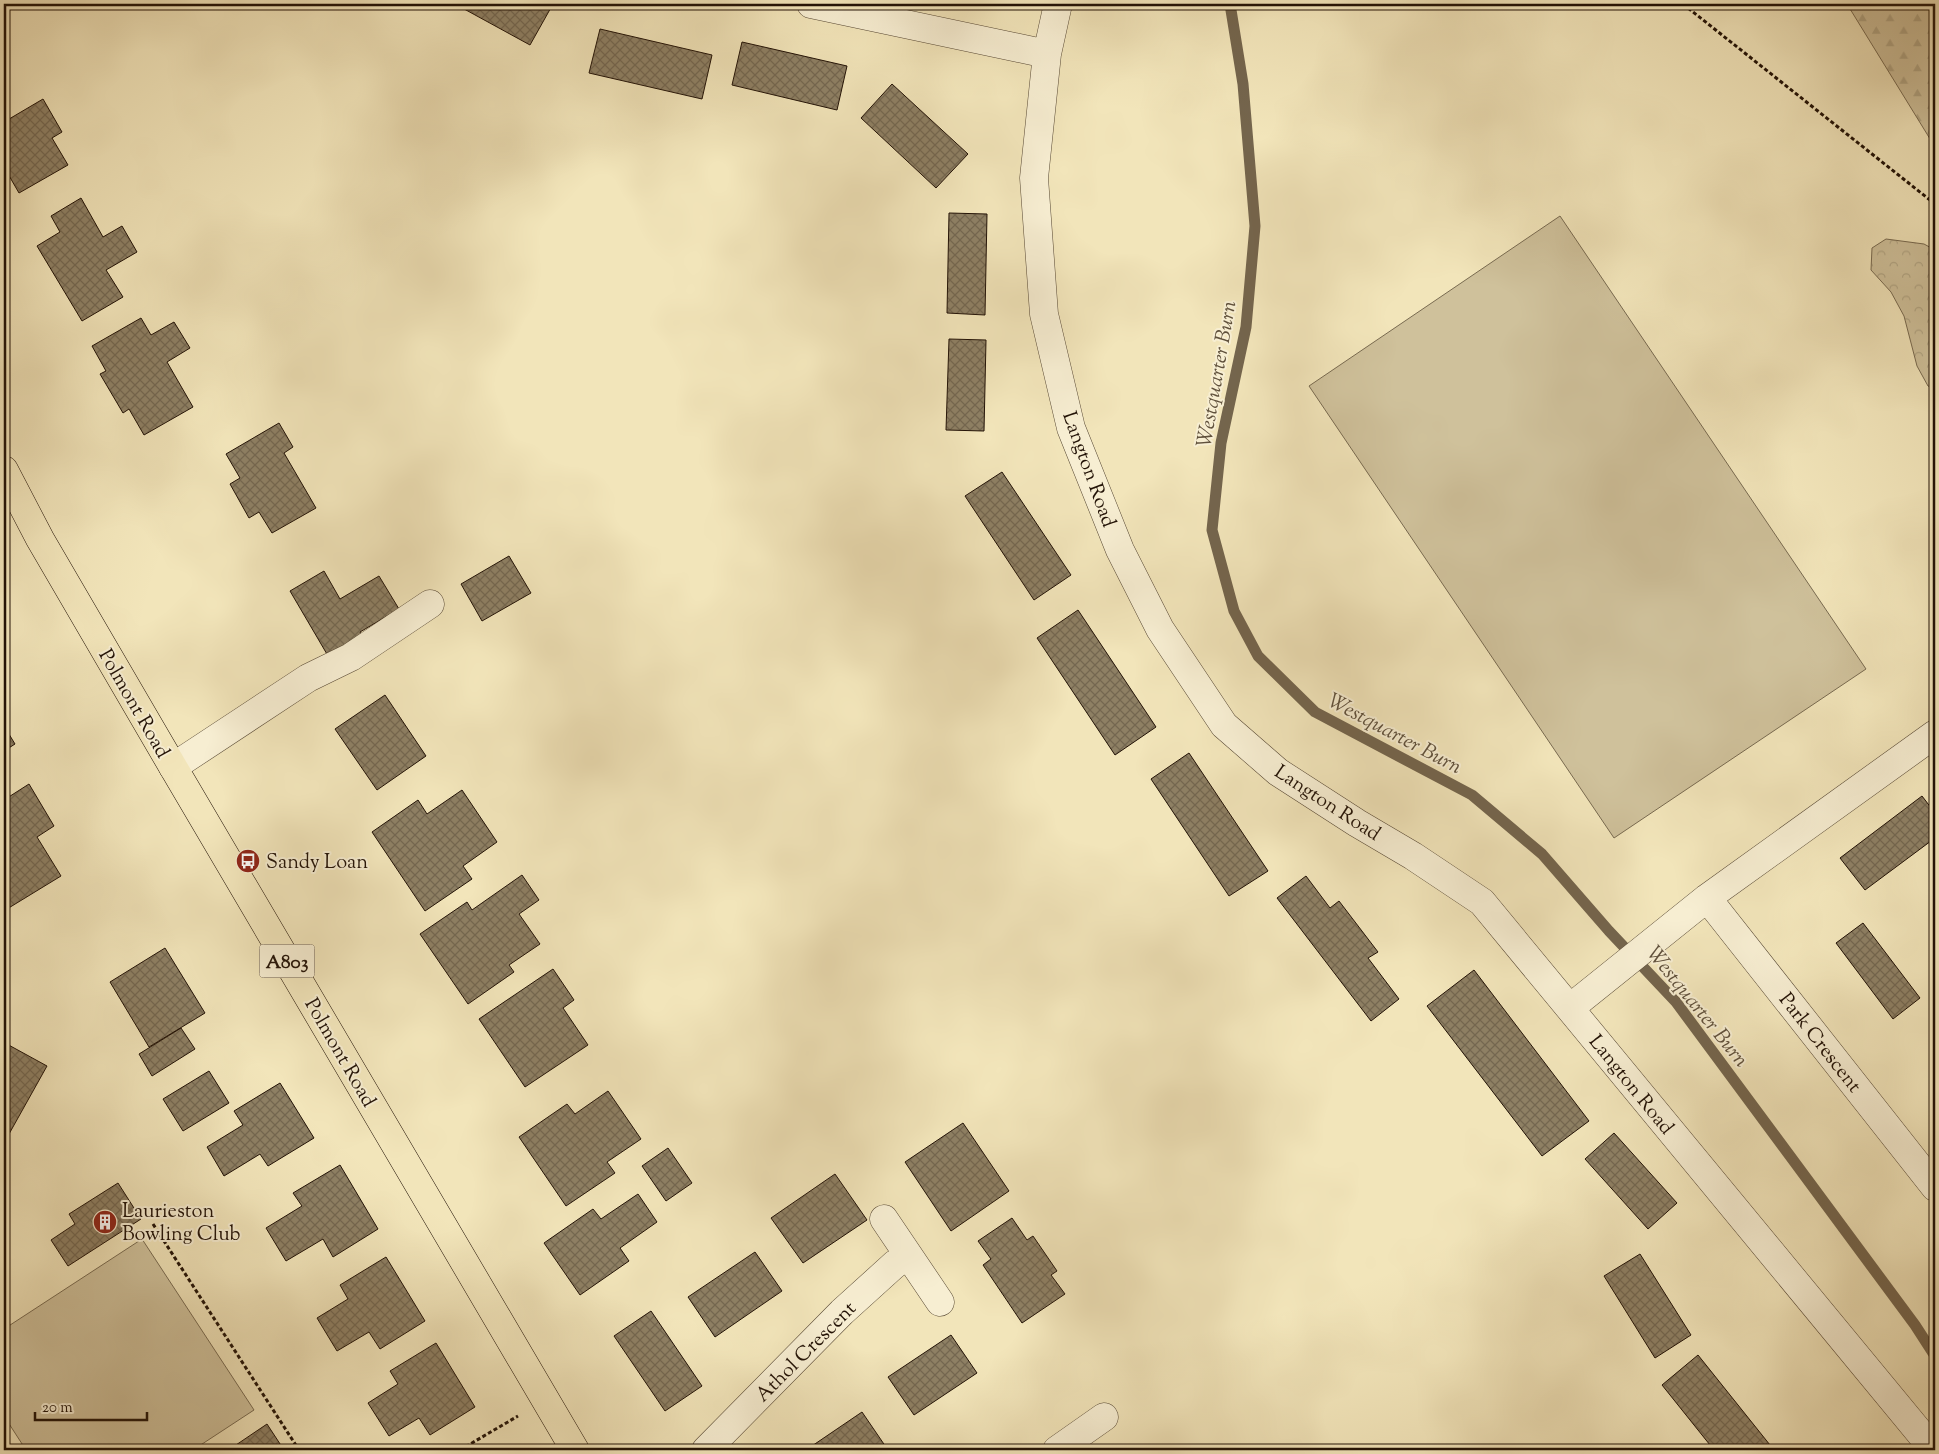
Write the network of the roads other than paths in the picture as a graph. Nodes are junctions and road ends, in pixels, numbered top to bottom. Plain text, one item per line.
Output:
1 (811, 4) edge
2 (1058, 4) edge
3 (1046, 54) junction
4 (4, 470) edge
5 (430, 604) dead end
6 (1935, 734) edge
7 (173, 767) junction
8 (1707, 898) junction
9 (1570, 1008) junction
10 (1935, 1187) edge
11 (884, 1219) dead end
12 (909, 1256) junction
13 (940, 1302) dead end
14 (1104, 1417) dead end
15 (575, 1450) edge
16 (706, 1450) edge
17 (1057, 1450) edge
18 (1934, 1450) edge

1 - 3 street
2 - 3 street, Langton Road
3 - 9 street, Langton Road
4 - 7 main road, Polmont Road / A803
5 - 7 street
6 - 8 street
7 - 15 main road, Polmont Road / A803
8 - 9 street
8 - 10 street, Park Crescent
9 - 18 street, Langton Road
11 - 12 street
12 - 13 street
12 - 16 street, Athol Crescent
14 - 17 street

